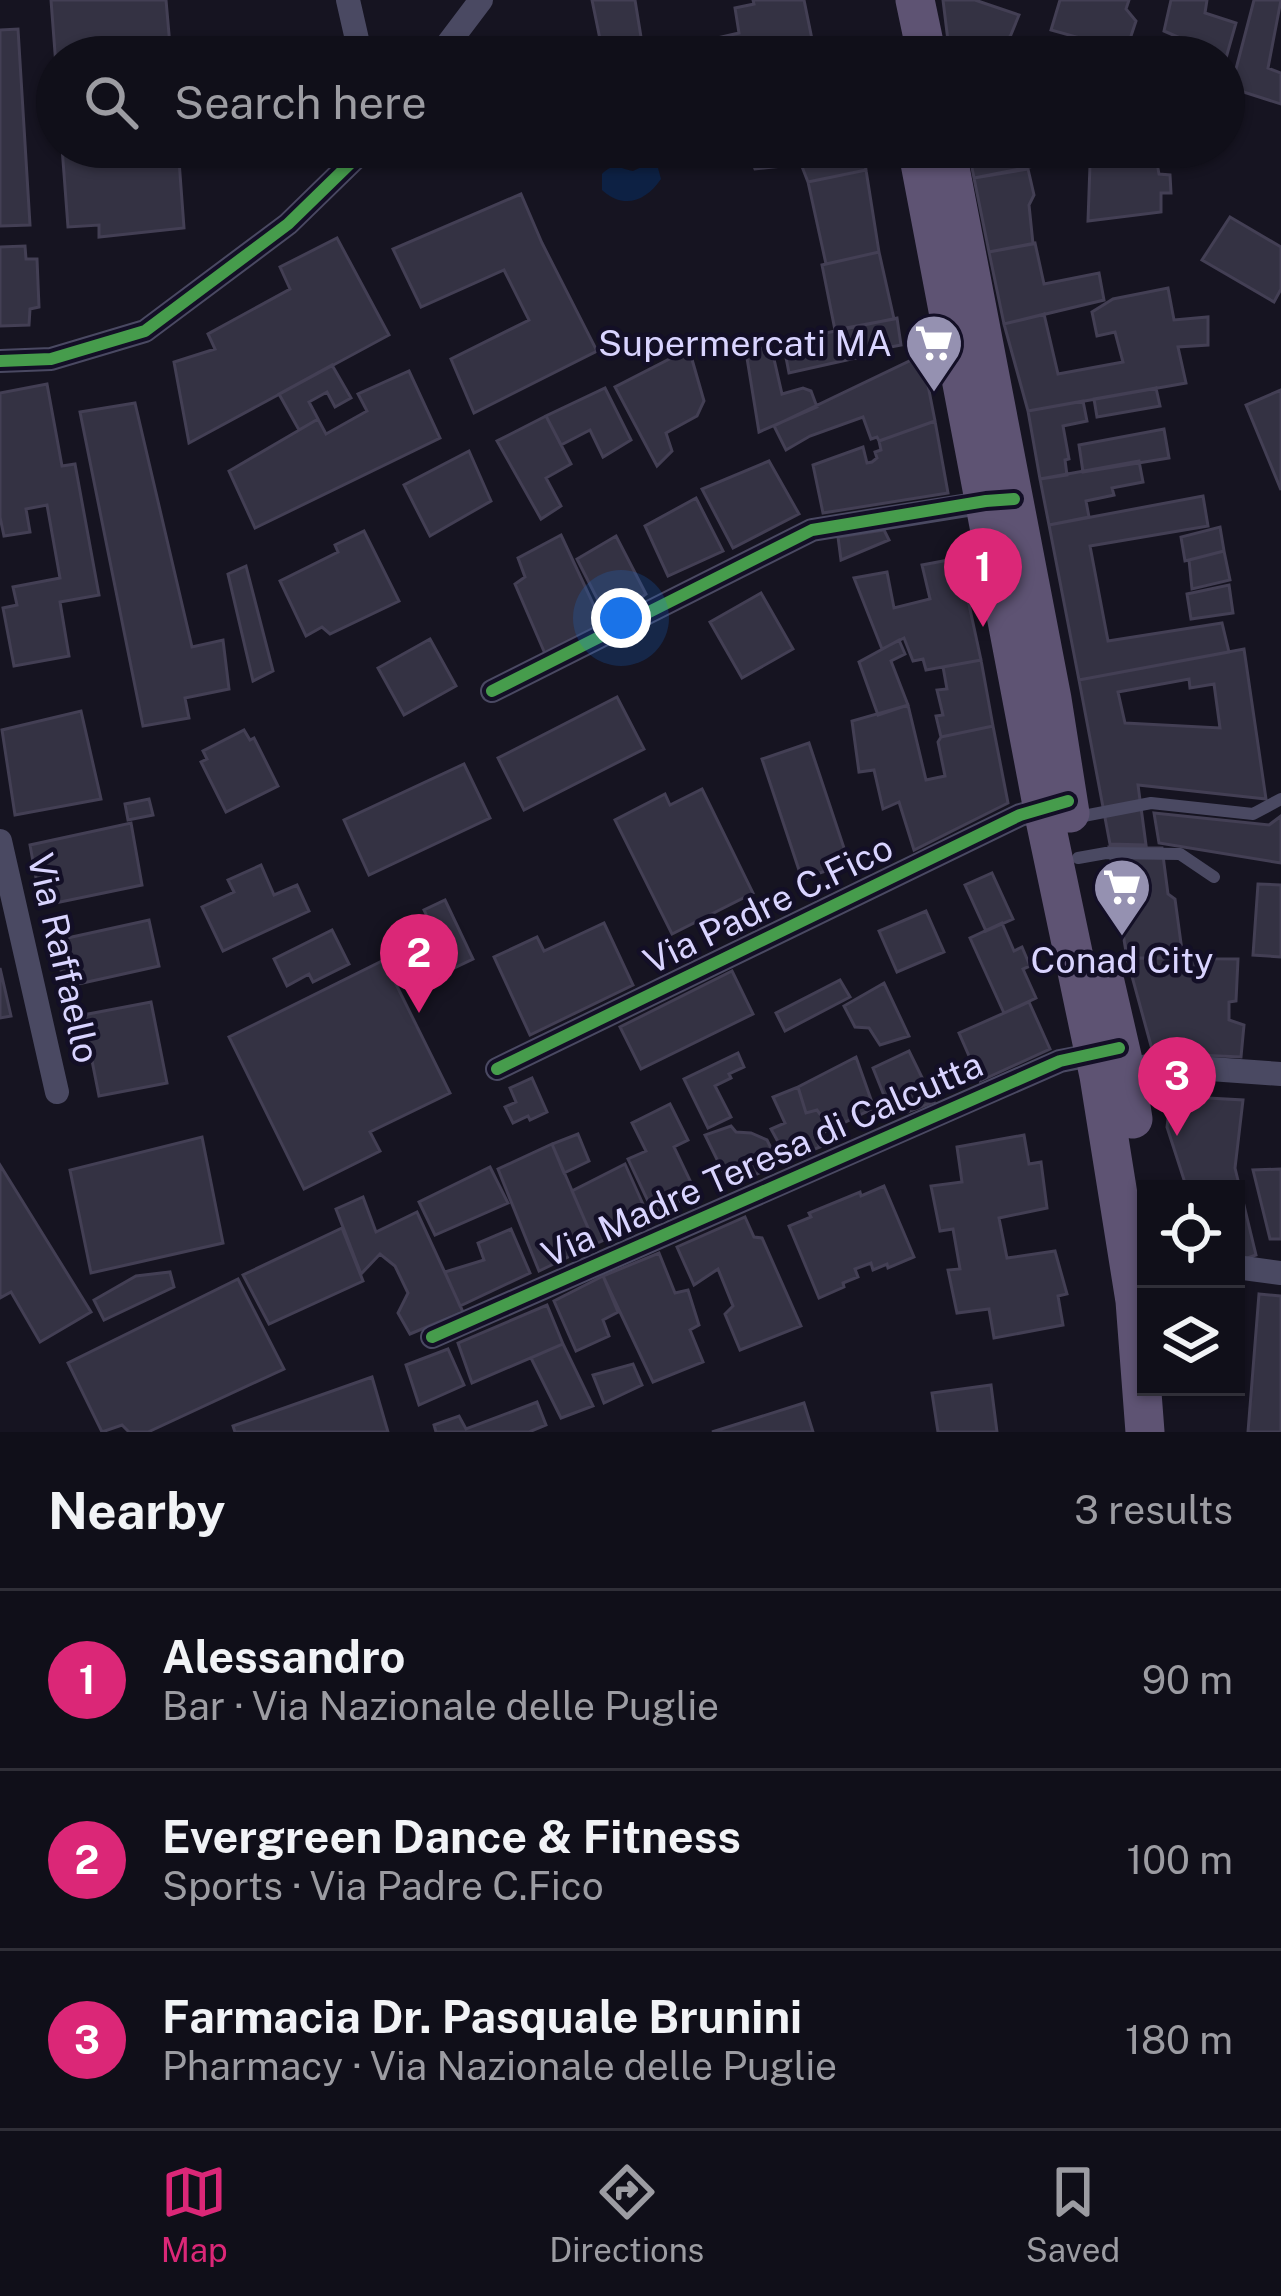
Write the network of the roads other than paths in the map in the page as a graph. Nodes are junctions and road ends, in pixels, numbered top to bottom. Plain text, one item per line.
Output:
1 (348, 0) edge
2 (481, 0) edge
3 (889, 0) edge
4 (915, 0) edge
5 (356, 36) edge
6 (454, 36) edge
7 (896, 36) edge
8 (923, 36) edge
9 (345, 168) edge
10 (922, 168) edge
11 (949, 168) edge
12 (0, 361) edge
13 (1000, 500) junction
14 (493, 691) dead end
15 (1281, 799) edge
16 (1061, 810) junction
17 (0, 841) edge
18 (1078, 859) junction
19 (1214, 877) dead end
20 (1109, 1062) junction
21 (497, 1069) dead end
22 (1281, 1074) edge
23 (57, 1092) dead end
24 (1137, 1181) edge
25 (1245, 1269) edge
26 (1281, 1273) edge
27 (432, 1337) dead end
28 (1168, 1396) edge
29 (1145, 1432) edge
30 (1173, 1432) edge

1 - 5 street
2 - 6 street
3 - 7 main road
4 - 8 main road
9 - 12 street
10 - 13 main road
11 - 13 main road
13 - 14 street
13 - 16 main road
15 - 16 lane
16 - 18 main road
16 - 20 main road
16 - 21 street, Via Padre C.Fico
17 - 23 street, Via Raffaello
18 - 19 lane
18 - 20 main road
20 - 22 street, Via Madre Teresa di Calcutta
20 - 24 main road
20 - 27 street, Via Madre Teresa di Calcutta
20 - 29 main road
25 - 26 street
28 - 30 main road

